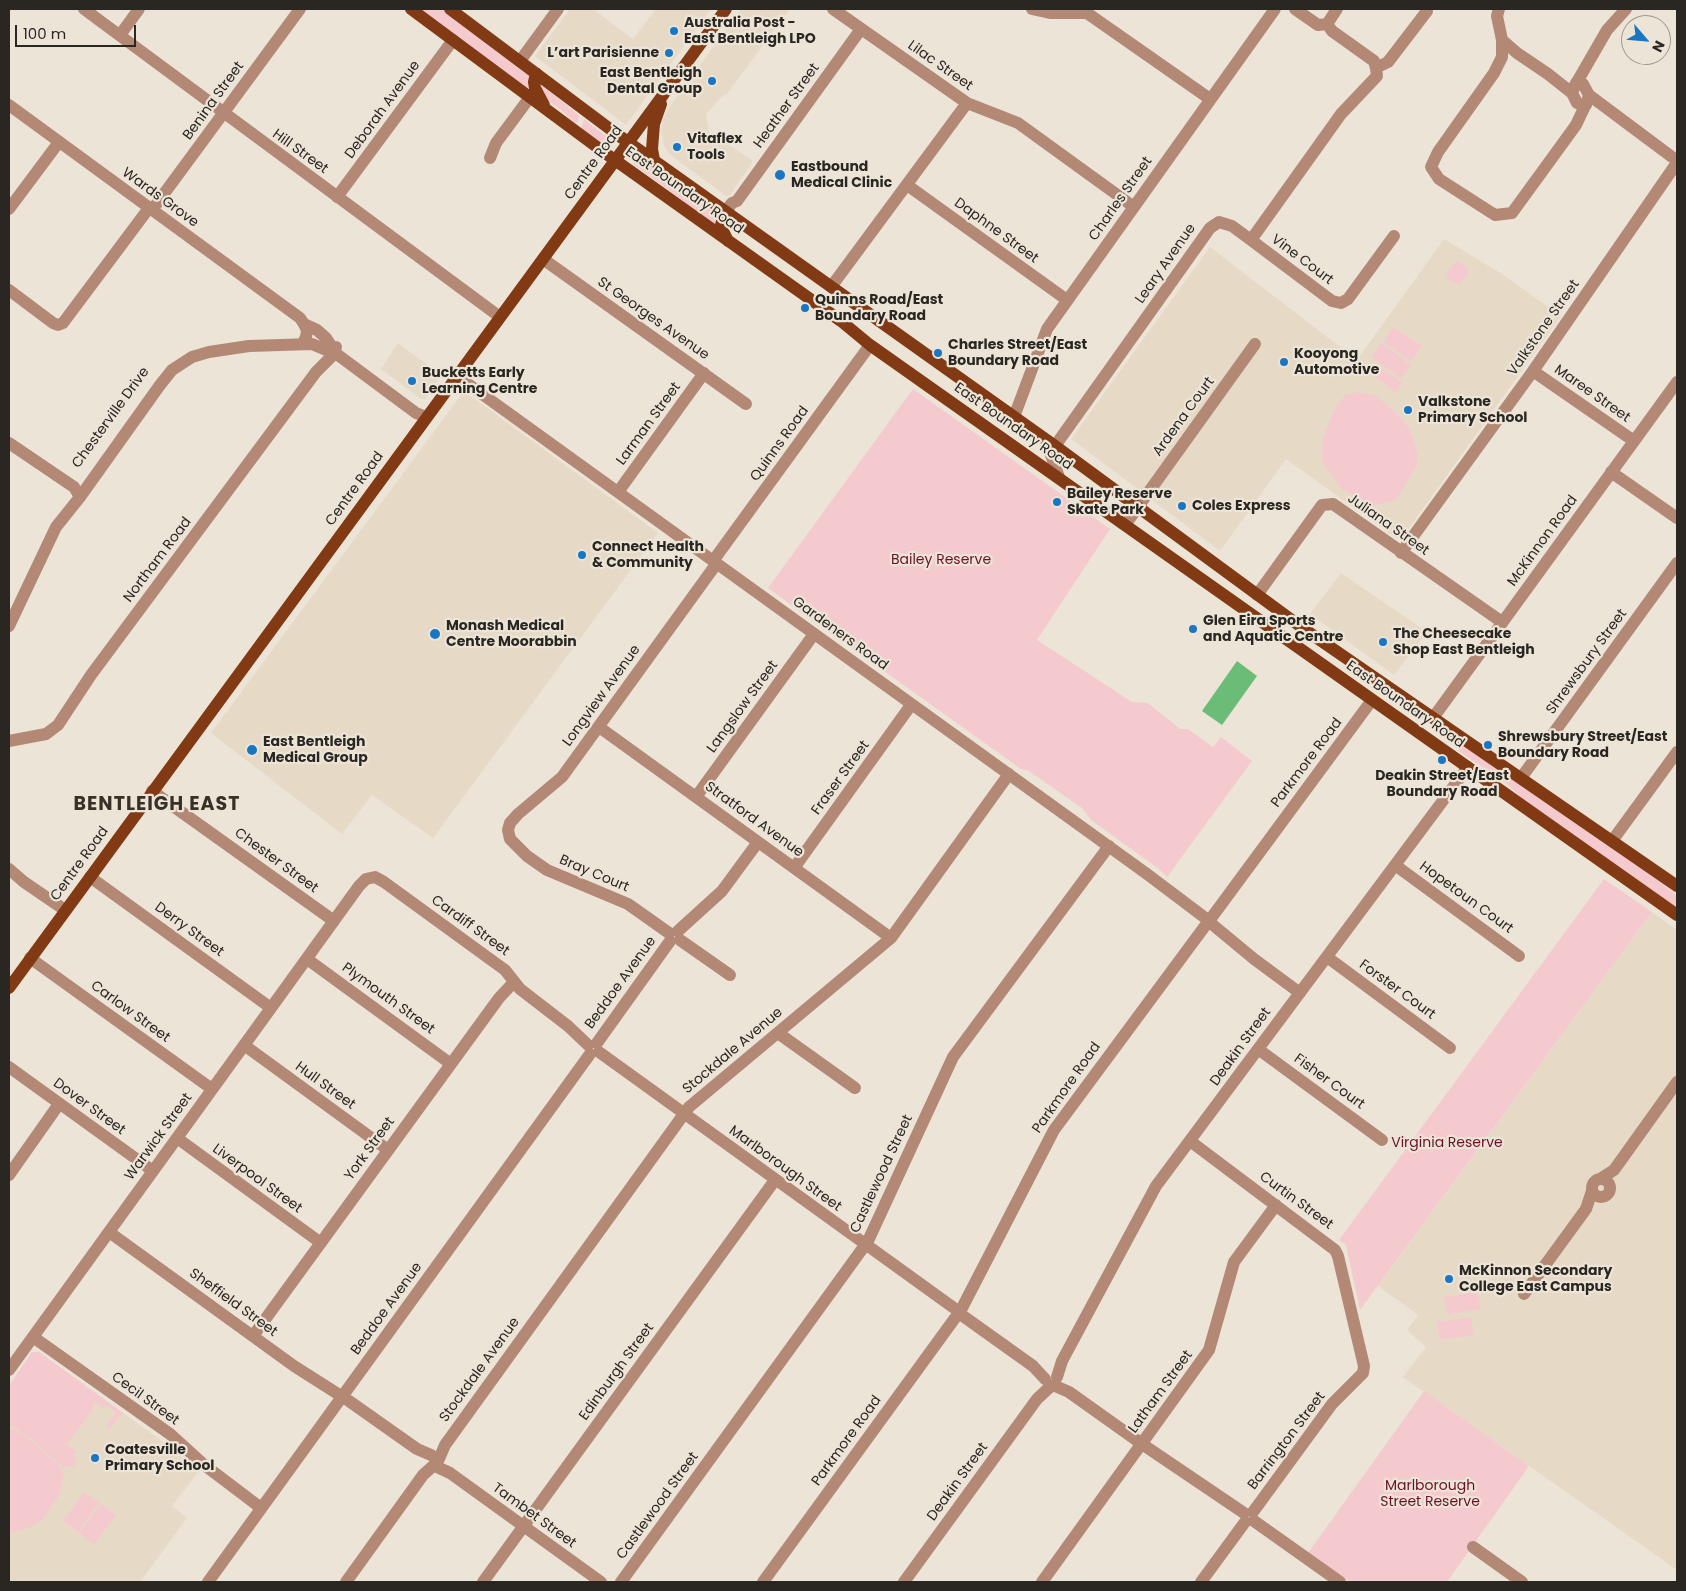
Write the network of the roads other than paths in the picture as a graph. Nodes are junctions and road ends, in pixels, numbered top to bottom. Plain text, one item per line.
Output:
1 (84, 9) edge
2 (139, 9) edge
3 (300, 9) edge
4 (411, 9) edge
5 (450, 9) edge
6 (558, 9) edge
7 (726, 9) edge
8 (833, 9) edge
9 (1033, 9) edge
10 (1275, 9) edge
11 (1295, 9) edge
12 (1337, 9) edge
13 (1499, 9) edge
14 (1626, 9) edge
15 (1427, 11) dead end
16 (1327, 24) junction
17 (861, 29) junction
18 (120, 35) junction
19 (453, 40) junction
20 (1502, 40) junction
21 (520, 62) junction
22 (1376, 68) junction
23 (536, 73) junction
24 (665, 92) junction
25 (1581, 94) junction
26 (530, 97) junction
27 (1210, 99) junction
28 (576, 103) junction
29 (966, 104) junction
30 (9, 105) edge
31 (224, 114) junction
32 (555, 115) junction
33 (575, 130) junction
34 (59, 142) junction
35 (628, 142) junction
36 (490, 158) dead end
37 (614, 160) junction
38 (654, 160) junction
39 (1675, 162) edge
40 (907, 185) junction
41 (337, 197) junction
42 (737, 200) junction
43 (1134, 207) junction
44 (9, 208) edge
45 (151, 209) junction
46 (725, 212) junction
47 (739, 221) junction
48 (1394, 236) dead end
49 (1251, 240) junction
50 (730, 242) junction
51 (543, 259) junction
52 (831, 287) junction
53 (9, 290) edge
54 (1068, 300) junction
55 (294, 315) junction
56 (500, 318) junction
57 (304, 324) junction
58 (303, 339) junction
59 (1255, 344) dead end
60 (870, 345) junction
61 (332, 348) junction
62 (1533, 371) junction
63 (704, 373) junction
64 (457, 376) junction
65 (1677, 382) edge
66 (746, 404) dead end
67 (426, 417) junction
68 (1014, 417) junction
69 (1634, 441) junction
70 (9, 443) edge
71 (1055, 446) junction
72 (1611, 472) junction
73 (1059, 477) junction
74 (618, 492) junction
75 (76, 494) junction
76 (1137, 508) junction
77 (1677, 518) edge
78 (1125, 525) junction
79 (1402, 553) junction
80 (715, 562) junction
81 (1677, 563) edge
82 (1257, 595) junction
83 (9, 615) edge
84 (1502, 622) junction
85 (9, 626) edge
86 (814, 634) junction
87 (1372, 700) junction
88 (911, 704) junction
89 (1433, 718) junction
90 (599, 727) junction
91 (1460, 737) junction
92 (9, 741) edge
93 (1677, 752) edge
94 (1452, 756) junction
95 (1468, 767) junction
96 (1009, 774) junction
97 (1521, 778) junction
98 (152, 790) junction
99 (696, 797) junction
100 (510, 839) joint
101 (1612, 841) junction
102 (758, 842) junction
103 (1109, 846) junction
104 (1395, 865) junction
105 (794, 868) junction
106 (9, 869) edge
107 (90, 877) junction
108 (1677, 886) edge
109 (65, 910) junction
110 (1677, 914) edge
111 (334, 921) junction
112 (1208, 921) junction
113 (674, 937) junction
114 (891, 938) junction
115 (1518, 956) dead end
116 (1326, 957) junction
117 (30, 958) junction
118 (307, 959) junction
119 (730, 975) dead end
120 (514, 982) junction
121 (9, 988) edge
122 (1300, 993) junction
123 (271, 1008) junction
124 (778, 1032) junction
125 (244, 1046) junction
126 (594, 1048) junction
127 (1450, 1048) dead end
128 (1258, 1049) junction
129 (451, 1064) junction
130 (9, 1067) edge
131 (1677, 1082) edge
132 (855, 1088) dead end
133 (212, 1089) junction
134 (59, 1104) junction
135 (684, 1114) junction
136 (177, 1138) junction
137 (1382, 1140) dead end
138 (1190, 1141) junction
139 (388, 1150) junction
140 (153, 1171) junction
141 (9, 1175) edge
142 (775, 1180) junction
143 (1276, 1205) junction
144 (109, 1232) junction
145 (321, 1243) junction
146 (865, 1245) junction
147 (1524, 1294) dead end
148 (958, 1313) junction
149 (33, 1336) junction
150 (253, 1336) junction
151 (9, 1370) edge
152 (1051, 1379) junction
153 (1346, 1390) joint
154 (342, 1396) junction
155 (1142, 1444) junction
156 (433, 1461) junction
157 (261, 1508) junction
158 (1249, 1517) junction
159 (524, 1526) junction
160 (1473, 1547) dead end
161 (208, 1582) edge
162 (346, 1582) edge
163 (483, 1582) edge
164 (601, 1582) edge
165 (621, 1582) edge
166 (763, 1582) edge
167 (904, 1582) edge
168 (1042, 1582) edge
169 (1201, 1582) edge
170 (1340, 1582) edge
171 (1522, 1582) edge

1 - 18 street, Hill Street
2 - 18 street
3 - 31 street, Benina Street
4 - 19 main road, East Boundary Road
5 - 21 main road, East Boundary Road
6 - 21 street
7 - 24 main road, Centre Road
8 - 17 street, Lilac Street
9 - 27 street
10 - 27 street, Charles Street
11 - 16 street
12 - 16 street
13 - 20 street
14 - 25 street
15 - 22 street
16 - 22 street
17 - 29 street, Lilac Street
17 - 42 street, Heather Street
18 - 31 street, Hill Street
19 - 26 main road, East Boundary Road
19 - 41 street, Deborah Avenue
20 - 25 street
20 - 25 street
21 - 23 main road, East Boundary Road
22 - 49 street
23 - 28 main road, East Boundary Road
23 - 32 main road
24 - 35 main road, Centre Road
24 - 38 main road
25 - 39 street
26 - 32 main road, East Boundary Road
26 - 36 street
27 - 43 street, Charles Street
28 - 33 main road
28 - 35 main road, East Boundary Road
29 - 40 street
29 - 43 street, Lilac Street
30 - 34 street, Wards Grove
31 - 41 street, Hill Street
31 - 45 street, Benina Street
32 - 33 main road, East Boundary Road
33 - 37 main road, East Boundary Road
34 - 44 street
34 - 45 street, Wards Grove
35 - 37 main road, Centre Road
35 - 38 main road, East Boundary Road
37 - 50 main road, East Boundary Road
37 - 51 main road, Centre Road
38 - 46 main road, East Boundary Road
39 - 62 street, Valkstone Street
40 - 52 street
40 - 54 street, Daphne Street
41 - 56 street, Hill Street
42 - 46 street, Heather Street
42 - 47 street
43 - 54 street, Charles Street
45 - 53 street, Benina Street
45 - 55 street, Wards Grove
46 - 47 main road, East Boundary Road
46 - 50 main road
47 - 52 main road, East Boundary Road
48 - 49 street, Vine Court
49 - 71 street, Leary Avenue
50 - 60 main road, East Boundary Road
51 - 56 main road, Centre Road
51 - 63 street, St Georges Avenue
52 - 68 main road, East Boundary Road
54 - 68 street, Charles Street
55 - 57 street, Wards Grove
55 - 58 street
56 - 64 main road, Centre Road
57 - 58 street
57 - 61 street, Wards Grove
58 - 61 street, Chesterville Drive
58 - 75 street, Chesterville Drive
59 - 76 street, Ardena Court
60 - 73 main road, East Boundary Road
60 - 80 street, Quinns Road
61 - 67 street
61 - 92 street, Northam Road
62 - 69 street, Maree Street
62 - 79 street, Valkstone Street
63 - 66 street, St Georges Avenue
63 - 74 street, Larman Street
64 - 67 main road, Centre Road
64 - 74 street, Gardeners Road
65 - 69 street, McKinnon Road
67 - 98 main road, Centre Road
68 - 71 main road, East Boundary Road
69 - 72 street, McKinnon Road
70 - 75 street
71 - 73 street
71 - 76 main road, East Boundary Road
72 - 77 street
72 - 84 street, McKinnon Road
73 - 78 main road, East Boundary Road
74 - 80 street, Gardeners Road
75 - 83 street, Chesterville Drive
75 - 85 street, Chesterville Drive
76 - 78 street, Ardena Court
76 - 82 main road, East Boundary Road
78 - 87 main road, East Boundary Road
79 - 82 street, Juliana Street
79 - 84 street, Juliana Street
80 - 86 street, Gardeners Road
80 - 90 street, Longview Avenue
81 - 97 street, Shrewsbury Street
82 - 89 main road, East Boundary Road
84 - 89 street, McKinnon Road
86 - 88 street, Gardeners Road
86 - 99 street, Langslow Street
87 - 94 main road, East Boundary Road
87 - 112 street, Parkmore Road
88 - 96 street, Gardeners Road
88 - 105 street, Fraser Street
89 - 91 main road, East Boundary Road
89 - 94 main road
90 - 99 street, Stratford Avenue
90 - 100 street, Longview Avenue
91 - 94 main road
91 - 97 main road, East Boundary Road
93 - 101 street
94 - 95 main road, East Boundary Road
95 - 104 street, Deakin Street
95 - 110 main road, East Boundary Road
96 - 103 street, Gardeners Road
96 - 114 street, Stockdale Avenue
97 - 101 main road, East Boundary Road
98 - 107 main road, Centre Road
98 - 111 street, Chester Street
99 - 102 street, Stratford Avenue
100 - 113 street, Bray Court
101 - 108 main road, East Boundary Road
102 - 105 street, Stratford Avenue
102 - 113 street, Beddoe Avenue
103 - 112 street, Gardeners Road
103 - 146 street, Castlewood Street
104 - 115 street, Hopetoun Court
104 - 116 street, Deakin Street
105 - 114 street, Stratford Avenue
106 - 109 street
107 - 109 main road, Centre Road
107 - 123 street, Derry Street
109 - 117 main road, Centre Road
111 - 118 street, Warwick Street
111 - 120 street, Cardiff Street
112 - 122 street, Gardeners Road
112 - 148 street, Parkmore Road
113 - 119 street, Bray Court
113 - 126 street, Beddoe Avenue
114 - 124 street, Stockdale Avenue
116 - 122 street, Deakin Street
116 - 127 street, Forster Court
117 - 121 main road, Centre Road
117 - 133 street, Carlow Street
118 - 123 street, Warwick Street
118 - 129 street, Plymouth Street
120 - 126 street, Cardiff Street
120 - 129 street, York Street
122 - 128 street, Deakin Street
123 - 125 street, Warwick Street
124 - 132 street
124 - 135 street, Stockdale Avenue
125 - 133 street, Warwick Street
125 - 139 street, Hull Street
126 - 135 street, Marlborough Street
126 - 154 street, Beddoe Avenue
128 - 137 street, Fisher Court
128 - 138 street, Deakin Street
129 - 139 street, York Street
130 - 134 street, Dover Street
131 - 147 street
133 - 136 street, Warwick Street
134 - 140 street, Dover Street
134 - 141 street
135 - 142 street, Marlborough Street
135 - 156 street, Stockdale Avenue
136 - 140 street, Warwick Street
136 - 145 street, Liverpool Street
138 - 143 street, Curtin Street
138 - 152 street, Deakin Street
139 - 145 street, York Street
140 - 144 street, Warwick Street
142 - 146 street, Marlborough Street
142 - 159 street, Edinburgh Street
143 - 153 street, Curtin Street
143 - 155 street, Latham Street
144 - 149 street, Warwick Street
144 - 150 street, Sheffield Street
145 - 150 street, York Street
146 - 148 street, Marlborough Street
146 - 165 street, Castlewood Street
148 - 152 street, Marlborough Street
148 - 166 street, Parkmore Road
149 - 151 street, Warwick Street
149 - 157 street, Cecil Street
150 - 154 street, Sheffield Street
152 - 155 street, Marlborough Street
152 - 167 street, Deakin Street
153 - 158 street, Barrington Street
154 - 156 street, Tambet Street
154 - 157 street, Beddoe Avenue
155 - 158 street, Marlborough Street
155 - 168 street, Latham Street
156 - 159 street, Tambet Street
156 - 162 street, Stockdale Avenue
157 - 161 street, Beddoe Avenue
158 - 169 street, Barrington Street
158 - 170 street, Marlborough Street
159 - 163 street, Edinburgh Street
159 - 164 street, Tambet Street
160 - 171 street

